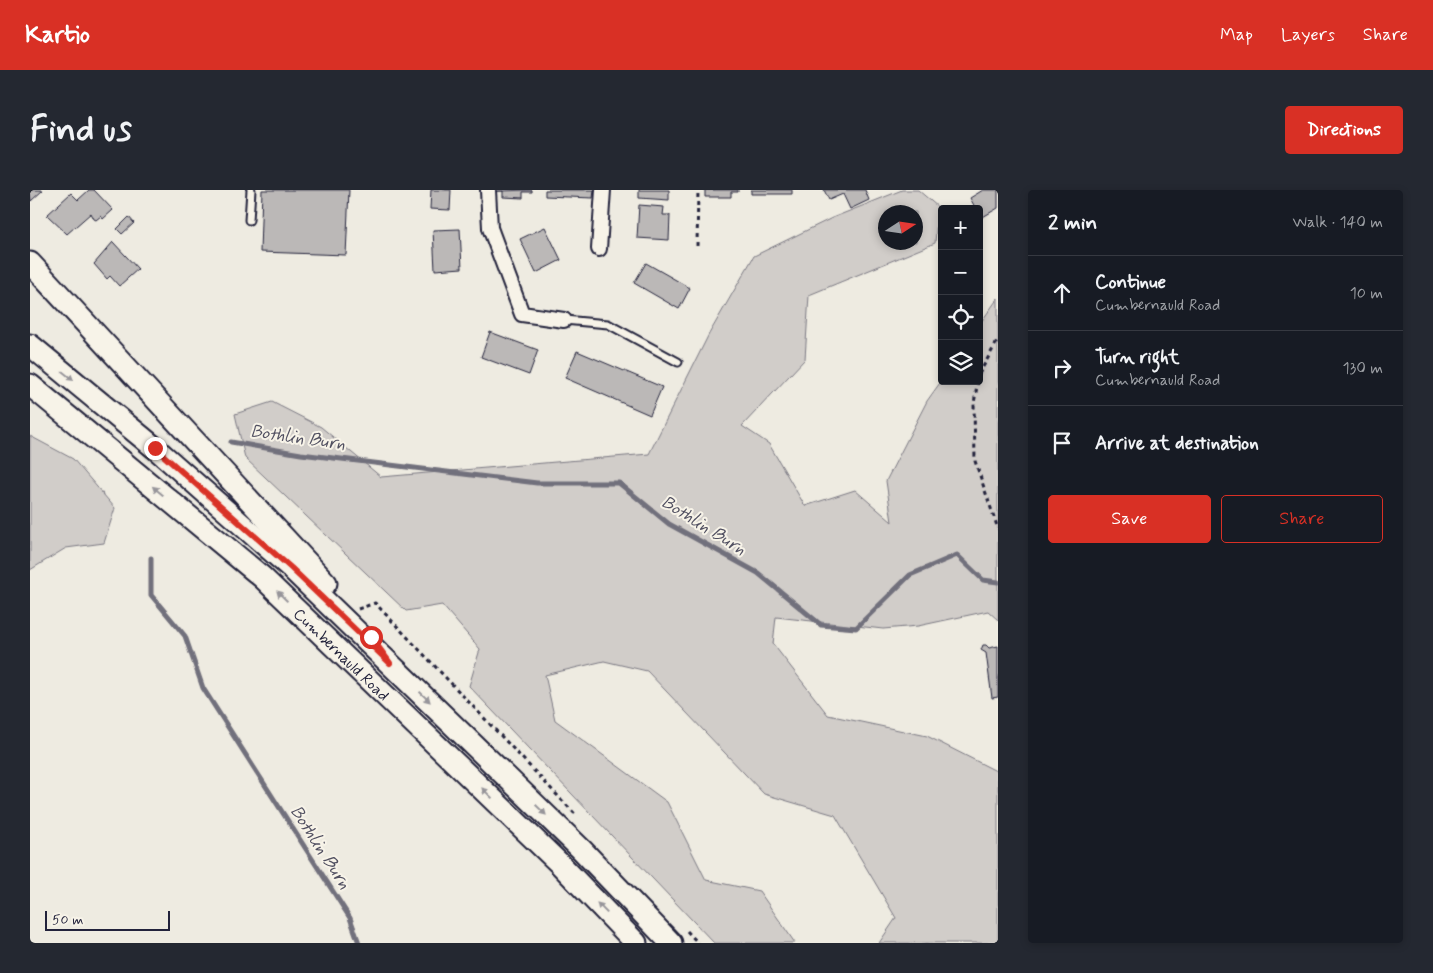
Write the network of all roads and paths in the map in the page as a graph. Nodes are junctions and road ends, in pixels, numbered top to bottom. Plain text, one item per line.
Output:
1 (251, 190) edge
2 (488, 190) edge
3 (603, 190) edge
4 (698, 190) edge
5 (249, 220) dead end
6 (697, 246) dead end
7 (599, 249) dead end
8 (30, 262) edge
9 (564, 320) joint
10 (998, 340) edge
11 (30, 344) edge
12 (678, 362) dead end
13 (983, 367) edge
14 (977, 385) edge
15 (30, 386) edge
16 (998, 530) edge
17 (352, 610) junction
18 (390, 663) junction
19 (581, 821) dead end
20 (678, 936) edge
21 (636, 943) edge
22 (698, 943) edge

1 - 5 lane
2 - 9 street
3 - 7 street
4 - 6 path
8 - 17 main road, Cumbernauld Road
9 - 12 lane
10 - 13 path
11 -> 18 main road, Cumbernauld Road
14 - 16 path
21 -> 15 main road, Cumbernauld Road
17 - 18 main road, Cumbernauld Road
17 - 19 path
18 -> 20 main road, Cumbernauld Road
20 - 22 path

